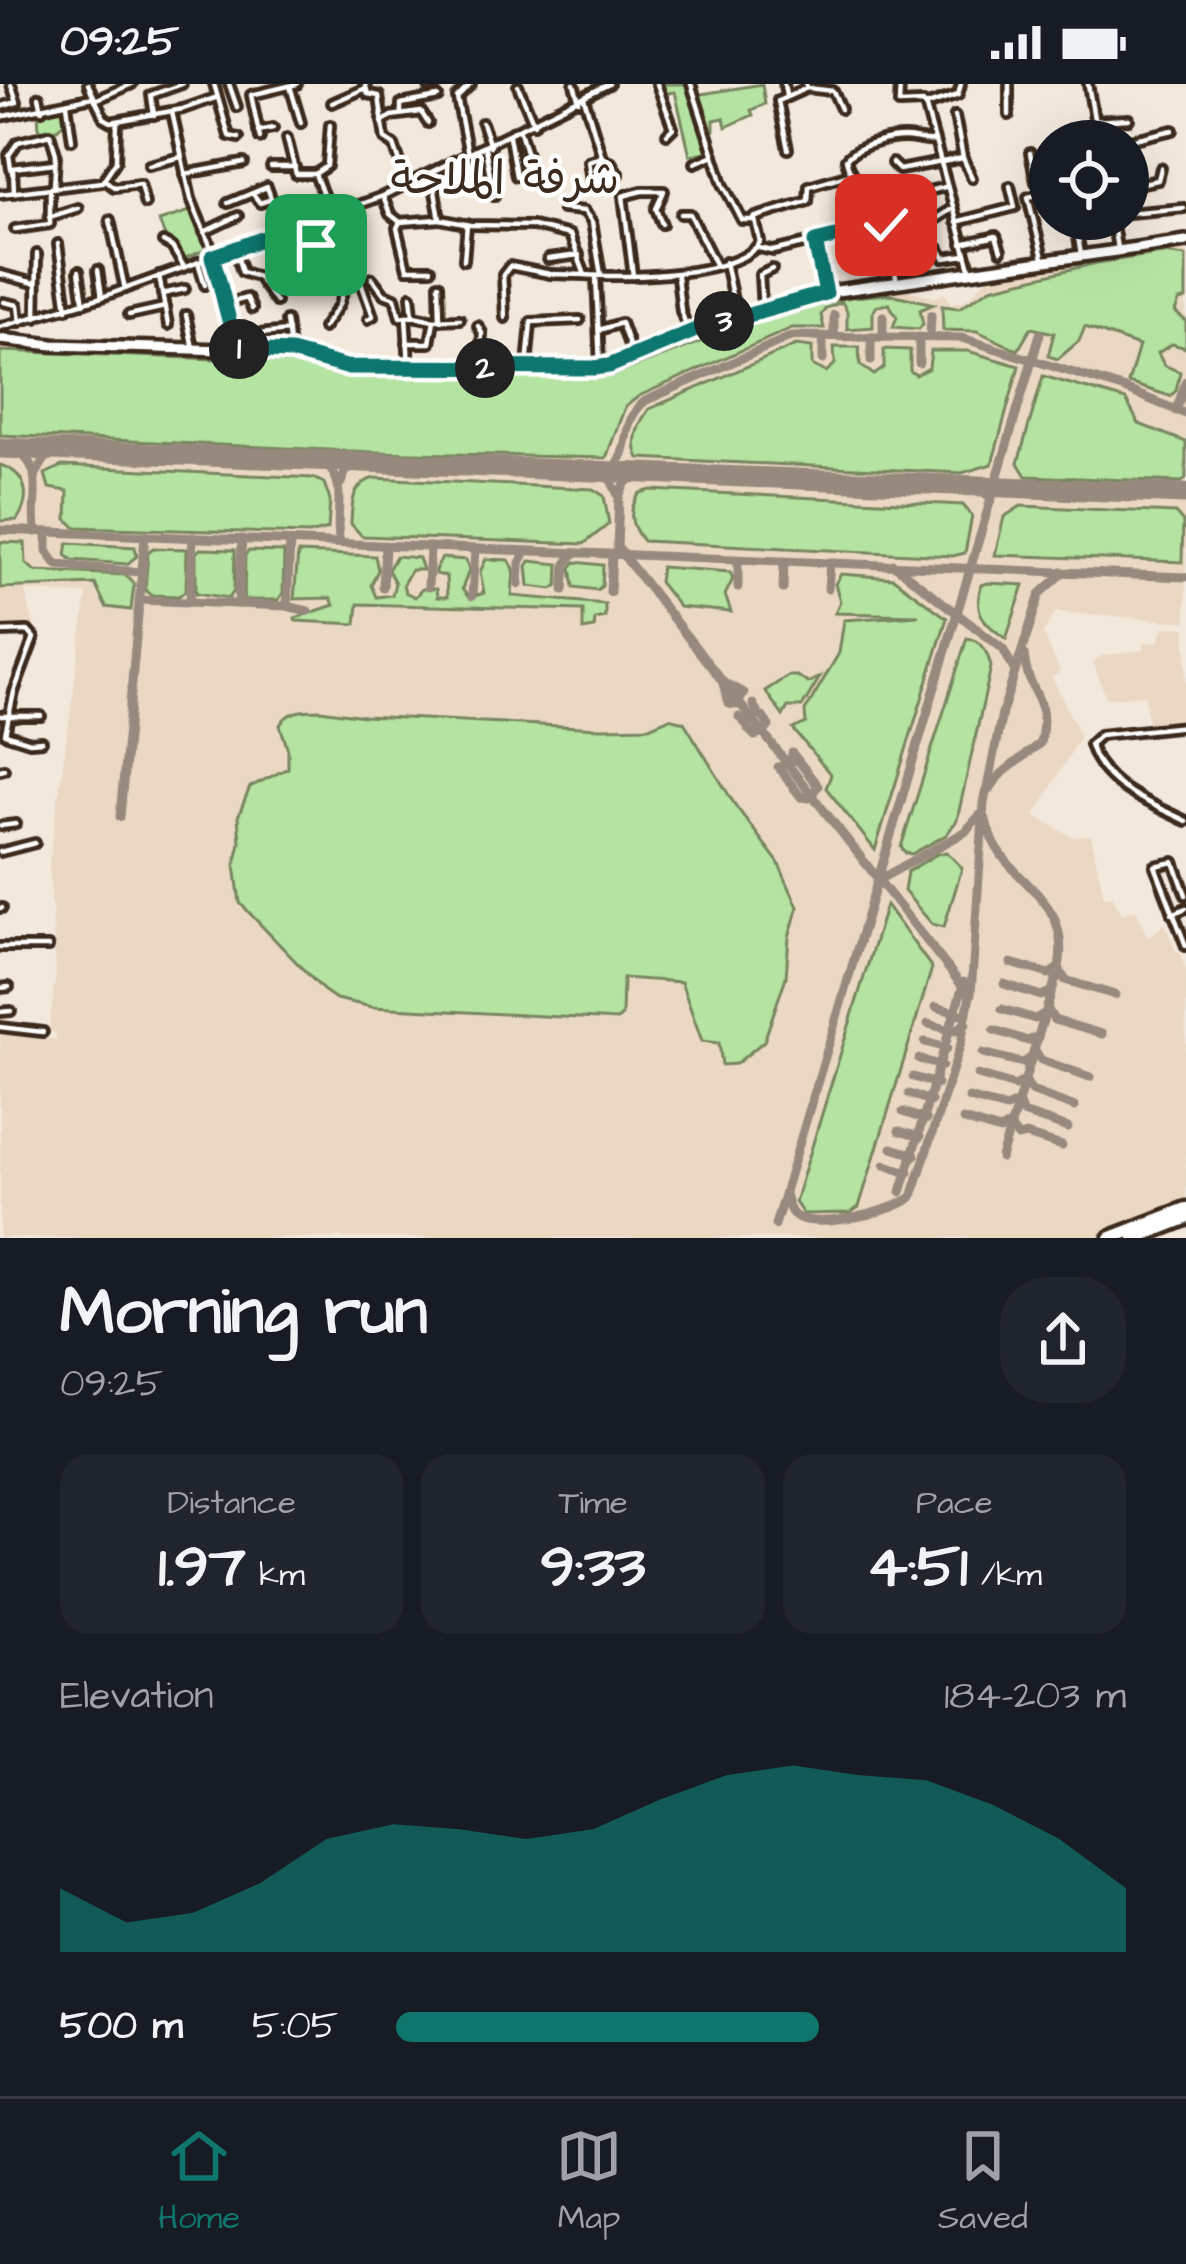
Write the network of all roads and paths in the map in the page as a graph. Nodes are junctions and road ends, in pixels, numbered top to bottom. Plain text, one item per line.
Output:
1 (10, 84) edge
2 (88, 84) edge
3 (132, 84) edge
4 (182, 84) edge
5 (214, 84) edge
6 (229, 84) edge
7 (438, 84) edge
8 (471, 84) edge
9 (574, 84) edge
10 (588, 84) edge
11 (609, 84) edge
12 (656, 84) edge
13 (691, 84) edge
14 (784, 84) edge
15 (900, 84) edge
16 (961, 84) edge
17 (1009, 84) edge
18 (1088, 84) edge
19 (289, 85) edge
20 (366, 86) edge
21 (518, 86) edge
22 (807, 86) edge
23 (827, 87) edge
24 (429, 88) dead end
25 (592, 93) junction
26 (786, 96) junction
27 (39, 97) dead end
28 (438, 97) dead end
29 (215, 98) junction
30 (94, 99) junction
31 (581, 99) junction
32 (332, 103) dead end
33 (67, 104) junction
34 (4, 106) edge
35 (925, 106) junction
36 (237, 107) dead end
37 (841, 109) dead end
38 (42, 110) junction
39 (172, 112) junction
40 (401, 114) junction
41 (1009, 115) dead end
42 (154, 116) junction
43 (955, 116) dead end
44 (0, 117) edge
45 (10, 117) junction
46 (1130, 119) dead end
47 (1094, 120) edge
48 (1112, 120) edge
49 (117, 122) junction
50 (382, 122) junction
51 (301, 123) dead end
52 (428, 123) dead end
53 (482, 123) dead end
54 (534, 124) junction
55 (330, 125) dead end
56 (273, 128) dead end
57 (1173, 130) dead end
58 (520, 131) junction
59 (668, 134) dead end
60 (509, 136) junction
61 (1149, 136) edge
62 (239, 138) dead end
63 (287, 138) dead end
64 (72, 140) dead end
65 (934, 141) junction
66 (487, 147) junction
67 (788, 149) dead end
68 (467, 154) junction
69 (715, 155) junction
70 (602, 157) junction
71 (181, 158) junction
72 (964, 158) junction
73 (56, 163) junction
74 (244, 163) dead end
75 (695, 163) dead end
76 (892, 163) dead end
77 (938, 163) junction
78 (149, 165) dead end
79 (295, 166) junction
80 (272, 167) dead end
81 (1161, 168) dead end
82 (11, 169) junction
83 (532, 172) dead end
84 (185, 174) junction
85 (315, 174) junction
86 (850, 174) junction
87 (432, 175) junction
88 (620, 175) dead end
89 (516, 176) dead end
90 (972, 178) dead end
91 (105, 180) junction
92 (592, 180) dead end
93 (1149, 182) edge
94 (408, 185) junction
95 (1010, 186) dead end
96 (52, 187) junction
97 (945, 187) junction
98 (0, 194) edge
99 (14, 194) junction
100 (253, 194) junction
101 (911, 195) junction
102 (382, 196) junction
103 (494, 196) dead end
104 (272, 199) junction
105 (228, 203) dead end
106 (145, 204) dead end
107 (78, 208) dead end
108 (1184, 208) edge
109 (562, 209) dead end
110 (951, 209) junction
111 (890, 210) dead end
112 (1149, 211) edge
113 (332, 214) junction
114 (681, 214) dead end
115 (238, 216) dead end
116 (50, 217) junction
117 (320, 218) junction
118 (753, 218) junction
119 (440, 219) junction
120 (110, 220) dead end
121 (400, 221) junction
122 (956, 222) junction
123 (467, 224) junction
124 (662, 224) dead end
125 (886, 225) junction
126 (361, 227) dead end
127 (15, 229) dead end
128 (920, 230) junction
129 (283, 231) junction
130 (204, 232) junction
131 (340, 233) junction
132 (889, 235) junction
133 (329, 240) junction
134 (1039, 240) edge
135 (1078, 240) edge
136 (1116, 240) edge
137 (1124, 240) edge
138 (1186, 241) edge
139 (163, 242) dead end
140 (815, 242) junction
141 (58, 244) dead end
142 (962, 244) junction
143 (1132, 246) junction
144 (760, 248) junction
145 (844, 248) dead end
146 (1117, 248) junction
147 (236, 249) junction
148 (940, 249) dead end
149 (893, 251) junction
150 (1001, 251) dead end
151 (37, 254) dead end
152 (579, 255) junction
153 (966, 255) junction
154 (1081, 255) junction
155 (214, 257) junction
156 (548, 259) dead end
157 (464, 260) dead end
158 (198, 262) junction
159 (725, 262) junction
160 (1044, 262) junction
161 (357, 263) dead end
162 (715, 264) junction
163 (184, 267) junction
164 (291, 267) dead end
165 (431, 269) dead end
166 (772, 269) dead end
167 (98, 270) dead end
168 (79, 271) dead end
169 (0, 274) edge
170 (971, 274) junction
171 (584, 275) junction
172 (159, 276) junction
173 (599, 276) junction
174 (633, 276) junction
175 (677, 276) junction
176 (347, 278) junction
177 (372, 278) dead end
178 (34, 283) junction
179 (897, 283) junction
180 (439, 284) dead end
181 (205, 285) dead end
182 (125, 289) junction
183 (184, 289) dead end
184 (826, 293) junction
185 (162, 294) junction
186 (411, 296) dead end
187 (102, 297) junction
188 (4, 302) dead end
189 (276, 302) dead end
190 (84, 303) junction
191 (225, 304) junction
192 (164, 307) junction
193 (67, 309) junction
194 (252, 309) dead end
195 (762, 310) junction
196 (129, 315) dead end
197 (186, 315) dead end
198 (409, 316) junction
199 (736, 317) junction
200 (36, 318) junction
201 (506, 318) dead end
202 (460, 319) dead end
203 (368, 320) dead end
204 (437, 320) junction
205 (580, 320) dead end
206 (20, 322) junction
207 (286, 322) dead end
208 (168, 326) dead end
209 (478, 326) dead end
210 (2, 327) edge
211 (243, 327) dead end
212 (323, 328) dead end
213 (598, 330) junction
214 (288, 331) junction
215 (689, 333) junction
216 (3, 339) edge
217 (407, 343) junction
218 (193, 348) junction
219 (239, 350) junction
220 (291, 352) junction
221 (633, 356) junction
222 (409, 367) junction
223 (479, 368) junction
224 (601, 368) junction
225 (527, 369) junction
226 (0, 632) edge
227 (4, 715) edge
228 (41, 716) dead end
229 (1186, 726) edge
230 (42, 741) dead end
231 (1185, 819) edge
232 (16, 824) dead end
233 (0, 826) edge
234 (35, 843) dead end
235 (0, 853) edge
236 (1186, 895) edge
237 (1186, 908) edge
238 (1172, 914) junction
239 (1186, 946) edge
240 (0, 947) edge
241 (48, 947) dead end
242 (10, 1011) dead end
243 (0, 1012) edge
244 (0, 1027) edge
245 (43, 1032) dead end
246 (1186, 1209) edge
247 (1186, 1218) edge
248 (1111, 1238) edge
249 (1134, 1238) edge

1 - 34 street
2 - 30 street
3 - 30 street
4 - 42 street
5 - 29 street
6 - 36 street
7 - 24 street
8 - 68 street
9 - 31 street
10 - 25 street
11 - 25 street
12 - 59 street
13 - 69 street
14 - 26 street
15 - 35 street
16 - 35 street
17 - 41 street
18 - 47 street
19 - 51 street
19 - 56 street
20 - 32 street
20 - 50 street
21 - 54 street
22 - 23 street
22 - 26 street
23 - 37 street
25 - 31 street
26 - 67 street
27 - 38 street
28 - 40 street
29 - 39 street
29 - 62 street
30 - 33 street
30 - 49 street
31 - 54 street
31 - 70 street
33 - 38 street
33 - 64 street
34 - 45 street
35 - 65 street
38 - 45 street
39 - 42 street
39 - 71 street
40 - 50 street
40 - 52 street
42 - 49 street
43 - 72 street
44 - 45 street
46 - 48 street
49 - 91 street
50 - 94 street
53 - 66 street
54 - 58 street
55 - 85 street
57 - 61 street
58 - 60 street
58 - 83 street
60 - 66 street
60 - 89 street
63 - 79 street
65 - 77 street
65 - 86 street
66 - 68 street
66 - 103 street
68 - 87 street
69 - 75 street
69 - 118 street
70 - 88 street
70 - 92 street
71 - 78 street
71 - 84 street
72 - 77 street
72 - 90 street
73 - 82 street
73 - 82 street
73 - 96 street
74 - 84 street
76 - 77 street
77 - 97 street
79 - 80 street
79 - 85 street
81 - 93 street
82 - 99 street
84 - 130 street
85 - 113 street
86 - 118 street
86 - 125 street
87 - 94 street
87 - 119 street
91 - 96 street
91 - 106 street
94 - 102 street
95 - 122 street
96 - 99 street
96 - 116 street
97 - 101 street
97 - 110 street
98 - 99 street
100 - 104 street
100 - 104 street
100 - 105 street
101 - 111 street
101 - 128 street
102 - 113 street
102 - 121 street
104 - 129 street
107 - 116 street
108 - 112 street
109 - 173 street
110 - 122 street
110 - 128 street
113 - 117 street
113 - 131 street
114 - 162 street
115 - 130 street
116 - 127 street
117 - 129 street
117 - 133 street
118 - 144 street
119 - 121 street
119 - 123 street
120 - 182 street
121 - 165 street
122 - 142 street
123 - 152 street
123 - 157 street
124 - 174 street
125 - 132 street
125 - 140 street
126 - 131 street
128 - 132 street
129 - 147 street
130 - 155 street
131 - 161 street
132 - 149 street
133 - 164 street
133 - 176 street
134 - 160 street
135 - 154 street
136 - 146 street
137 - 143 street
138 - 143 main road
139 - 163 street
140 - 144 street
140 - 184 street
141 - 193 street
142 - 150 street
142 - 153 street
143 - 146 main road
144 - 159 street
145 - 149 street
146 - 154 main road
147 - 155 street
147 - 189 street
148 - 153 street
149 - 179 street
151 - 178 street
152 - 156 street
152 - 171 street
153 - 170 street
154 - 160 main road
155 - 158 street
155 - 191 street
158 - 163 street
158 - 181 street
159 - 162 street
159 - 199 street
160 - 170 main road
162 - 175 street
163 - 172 street
166 - 195 street
167 - 187 street
168 - 190 street
169 - 178 street
170 - 179 main road
171 - 173 street
171 - 201 street
172 - 182 street
172 - 185 street
173 - 174 street
173 - 213 street
174 - 175 street
175 - 215 street
176 - 203 street
176 - 212 street
177 - 198 street
178 - 200 street
179 - 184 main road
180 - 204 street
182 - 187 street
183 - 185 street
184 - 195 main road
185 - 192 street
186 - 198 street
187 - 190 street
188 - 206 street
190 - 193 street
191 - 194 street
191 - 219 street
192 - 196 street
192 - 208 street
193 - 200 street
195 - 199 main road
197 - 218 street
198 - 204 street
198 - 217 street
199 - 215 main road
200 - 206 street
202 - 204 street
204 - 217 street
205 - 225 street
206 - 210 street
207 - 214 street
209 - 223 street
210 - 216 street
211 - 214 street
213 - 221 street
213 - 224 street
214 - 220 street
215 - 221 main road
216 - 218 main road
217 - 222 street
218 - 219 main road
219 - 220 main road
220 - 222 main road
221 - 224 main road
222 - 223 main road
223 - 225 main road
224 - 225 main road
226 - 227 street
227 - 228 street
227 - 230 street
229 - 231 street
232 - 233 street
234 - 235 street
236 - 238 street
237 - 238 street
238 - 239 street
240 - 241 street
242 - 243 street
244 - 245 street
246 - 248 highway
247 - 249 highway

